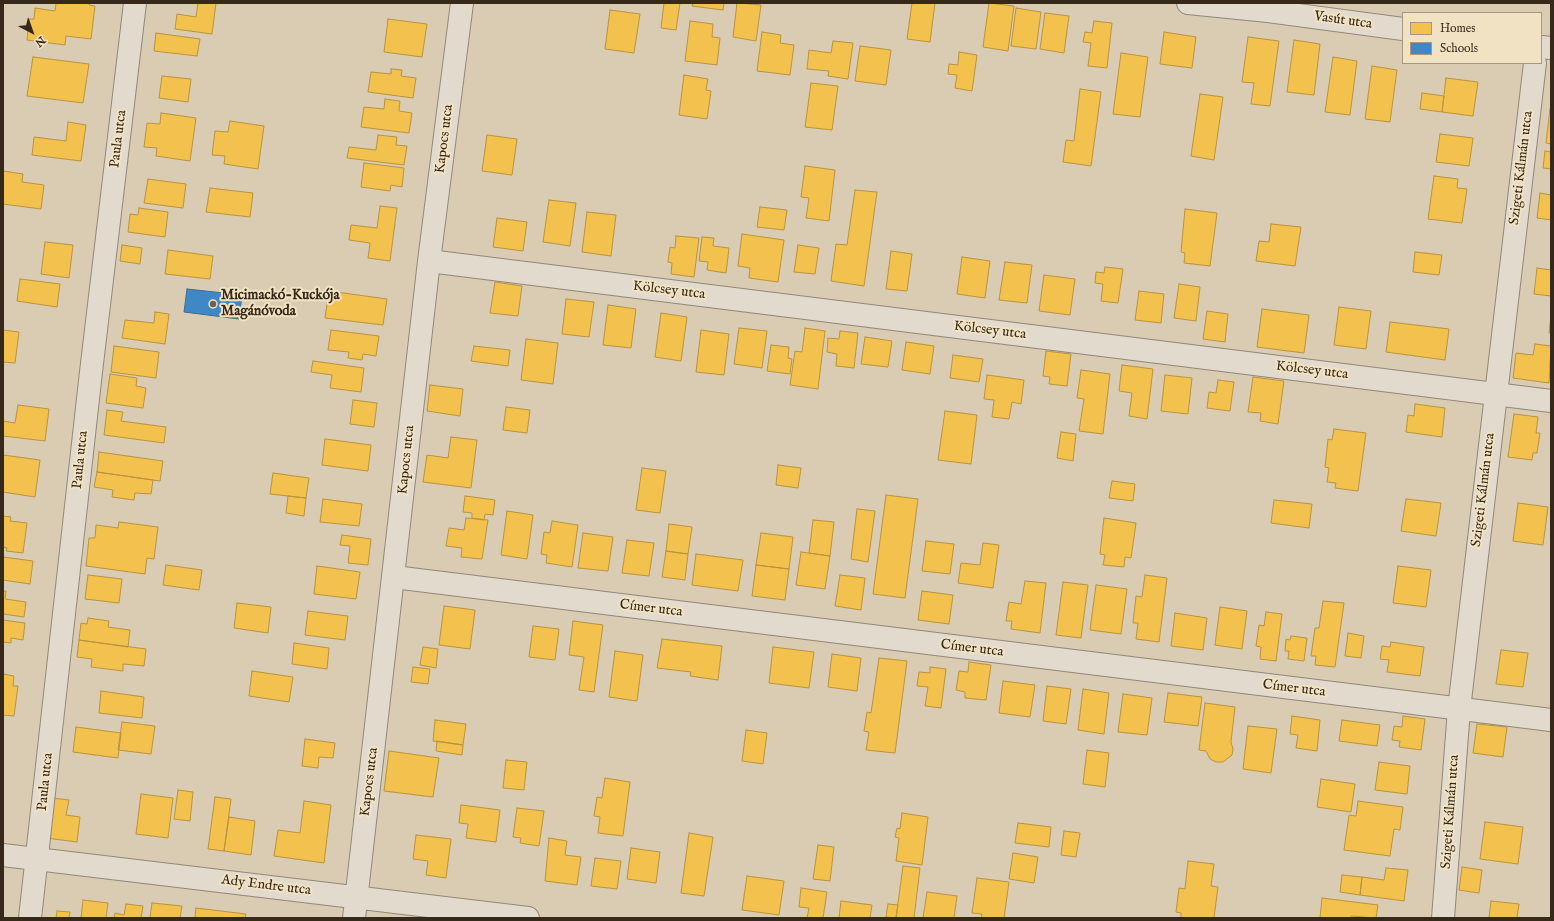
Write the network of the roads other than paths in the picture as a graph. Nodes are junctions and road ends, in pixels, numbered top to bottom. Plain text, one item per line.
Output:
1 (136, 3) edge
2 (462, 3) edge
3 (1188, 3) edge
4 (1402, 29) edge
5 (1535, 64) edge
6 (429, 261) junction
7 (1496, 394) junction
8 (1551, 401) edge
9 (394, 577) junction
10 (1458, 709) junction
11 (1551, 720) edge
12 (3, 855) edge
13 (38, 859) junction
14 (357, 897) junction
15 (30, 918) edge
16 (354, 918) edge
17 (528, 918) edge
18 (1443, 918) edge

1 - 13 street, Paula utca
2 - 6 street, Kapocs utca
3 - 4 street, Vasút utca
5 - 7 street, Szigeti Kálmán utca
6 - 7 street, Kölcsey utca
6 - 9 street, Kapocs utca
7 - 8 street, Kölcsey utca
7 - 10 street, Szigeti Kálmán utca
9 - 10 street, Címer utca
9 - 14 street, Kapocs utca
10 - 11 street, Címer utca
10 - 18 street, Szigeti Kálmán utca
12 - 13 street, Ady Endre utca
13 - 14 street, Ady Endre utca
13 - 15 street, Paula utca
14 - 16 street, Kapocs utca
14 - 17 street, Ady Endre utca

